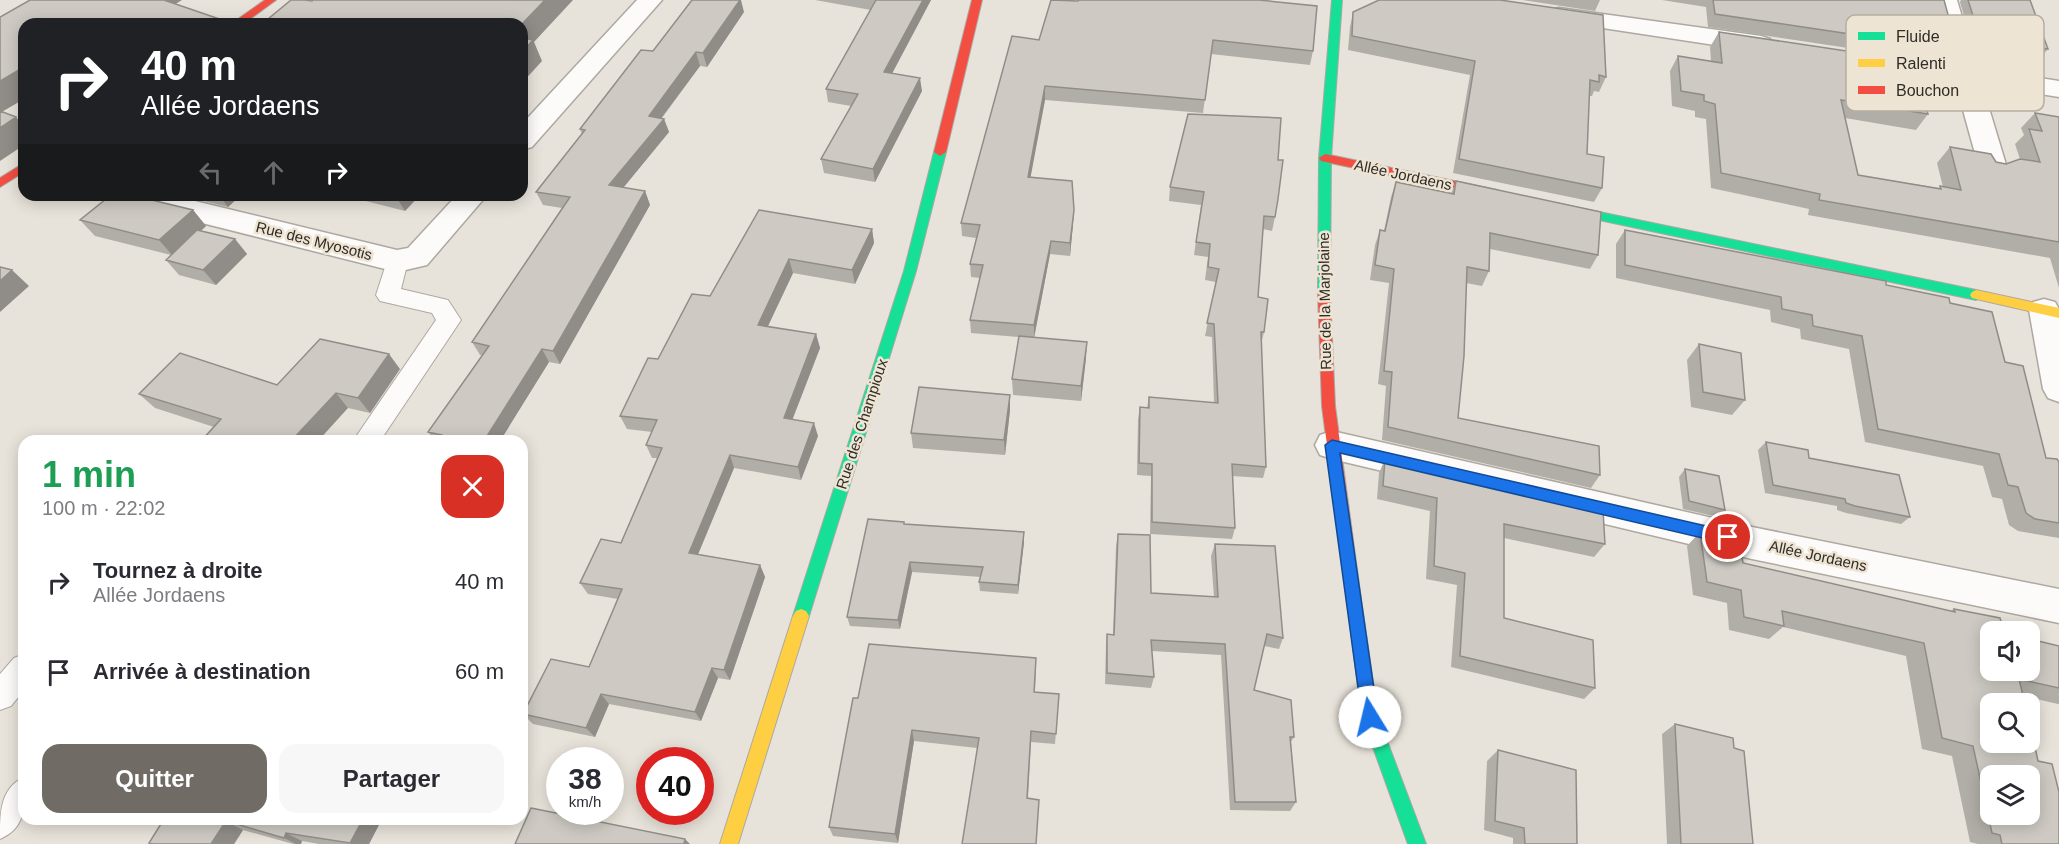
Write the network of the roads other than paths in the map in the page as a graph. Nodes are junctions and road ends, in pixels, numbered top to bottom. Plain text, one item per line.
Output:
1 (271, 0) edge
2 (650, 0) edge
3 (977, 0) edge
4 (1337, 0) edge
5 (1945, 0) edge
6 (1542, 12) edge
7 (1949, 15) edge
8 (245, 18) edge
9 (1789, 48) edge
10 (2044, 87) edge
11 (2059, 89) edge
12 (1977, 111) edge
13 (528, 134) edge
14 (1325, 158) junction
15 (1993, 168) edge
16 (18, 171) edge
17 (0, 183) edge
18 (1513, 198) edge
19 (154, 201) edge
20 (467, 201) edge
21 (1547, 205) edge
22 (397, 261) junction
23 (2052, 312) edge
24 (2059, 389) edge
25 (370, 435) edge
26 (1332, 445) junction
27 (2059, 606) edge
28 (18, 675) edge
29 (0, 696) edge
30 (18, 800) edge
31 (0, 823) edge
32 (729, 844) edge
33 (1417, 844) edge

1 - 8 street
2 - 13 street
3 - 32 street, Rue des Champioux
4 - 14 street, Rue de la Marjolaine
5 - 7 street
6 - 9 street
10 - 11 street
12 - 15 street
14 - 18 street, Allée Jordaens
14 - 26 street, Rue de la Marjolaine
16 - 17 street
19 - 22 street, Rue des Myosotis
20 - 22 street
21 - 23 street
22 - 25 lane
23 - 24 street
26 - 27 street, Allée Jordaens
26 - 33 street, Rue de la Marjolaine
28 - 29 lane
30 - 31 lane

